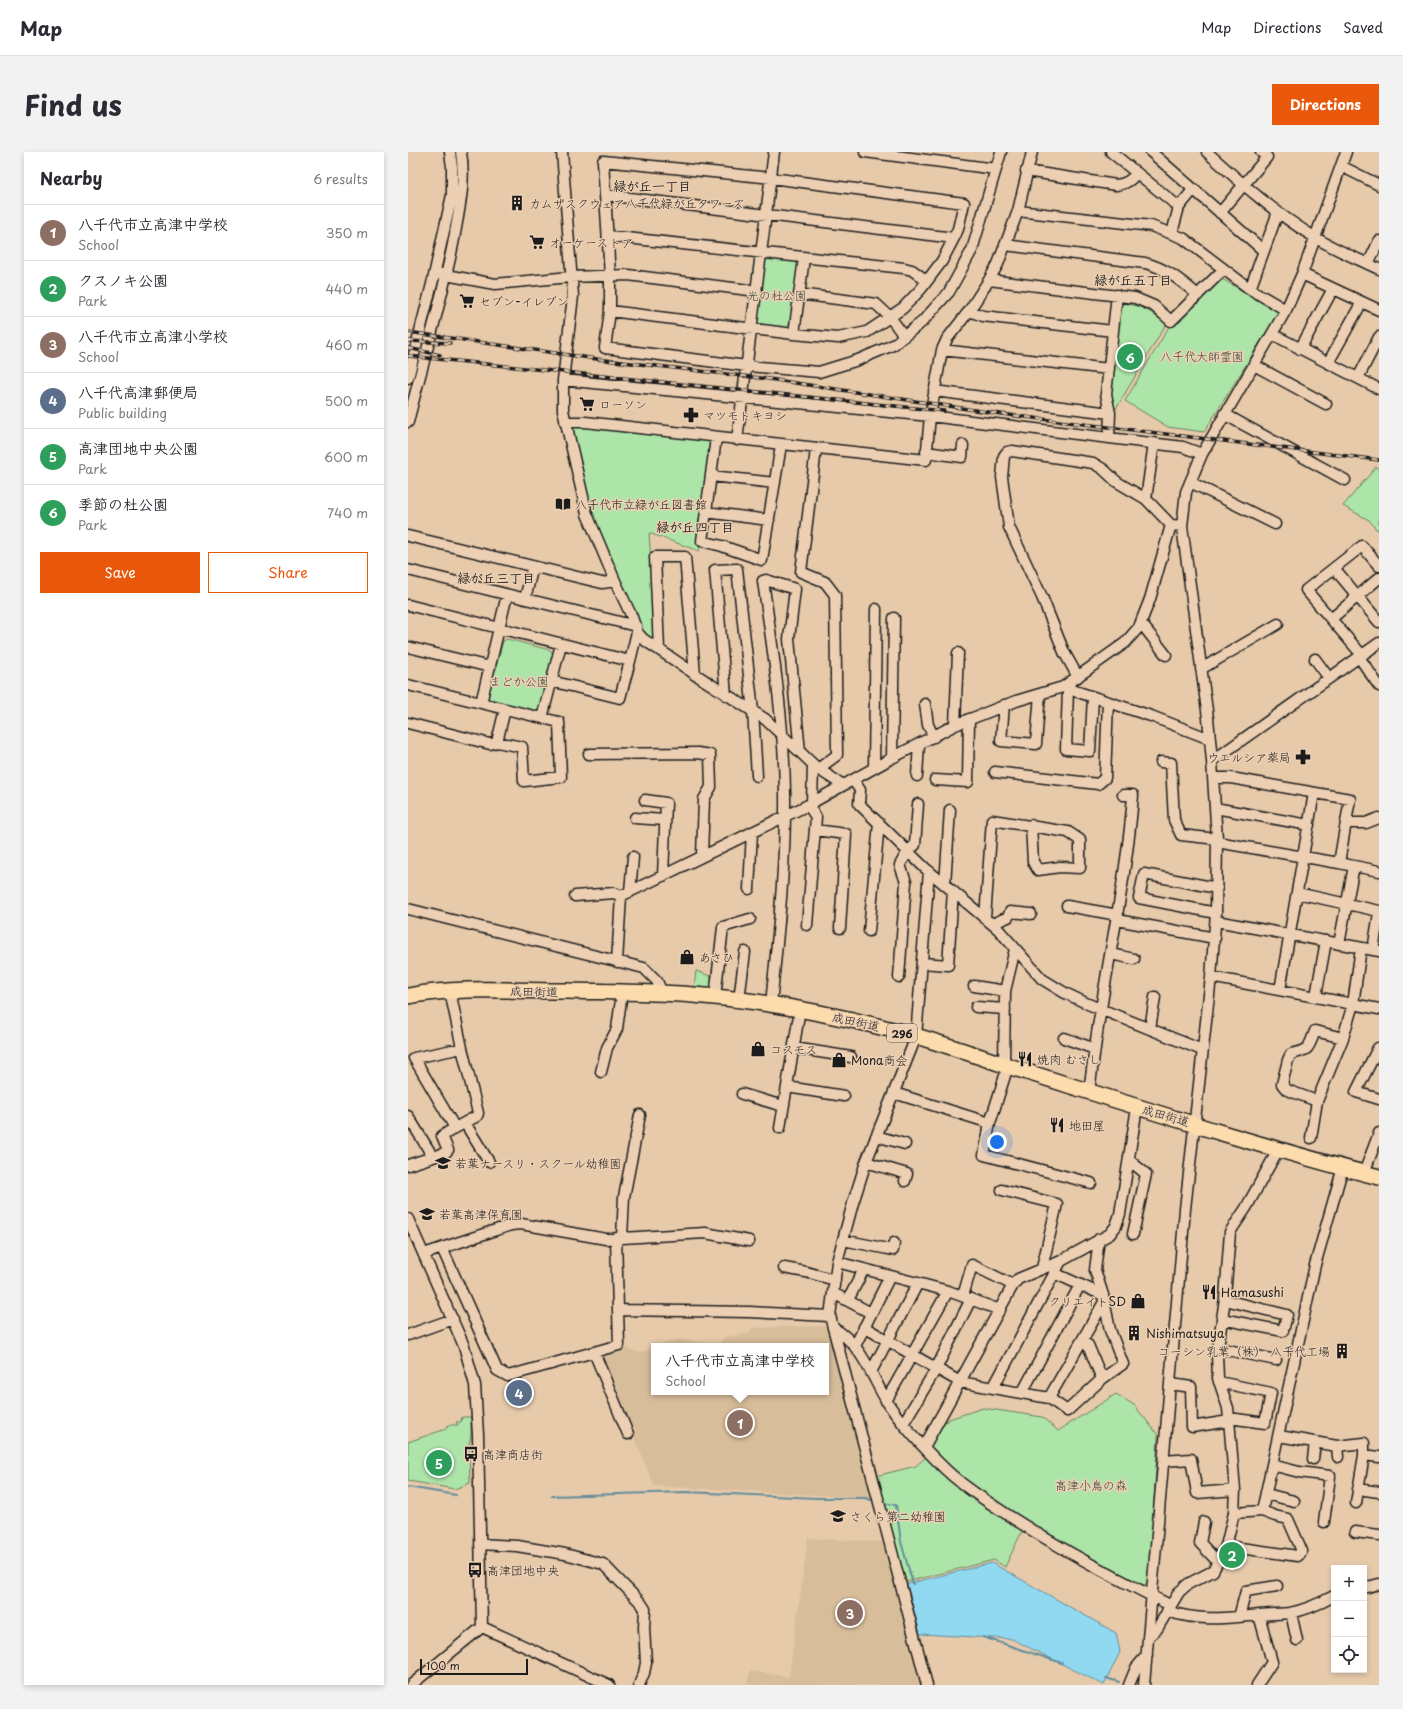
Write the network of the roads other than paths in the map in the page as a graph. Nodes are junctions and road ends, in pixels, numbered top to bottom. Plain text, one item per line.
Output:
1 (450, 152) edge
2 (461, 152) edge
3 (562, 152) edge
4 (774, 152) edge
5 (865, 152) edge
6 (1002, 152) edge
7 (1032, 152) edge
8 (1111, 152) edge
9 (1151, 152) edge
10 (1207, 152) edge
11 (1261, 152) edge
12 (1346, 152) edge
13 (1341, 166) junction
14 (996, 169) junction
15 (1026, 171) junction
16 (1137, 173) junction
17 (771, 178) junction
18 (1244, 185) junction
19 (1379, 186) edge
20 (1193, 190) junction
21 (605, 195) junction
22 (1179, 207) junction
23 (1018, 211) junction
24 (1278, 212) junction
25 (1220, 213) junction
26 (766, 214) junction
27 (1172, 233) junction
28 (608, 236) junction
29 (954, 238) junction
30 (1316, 238) junction
31 (1379, 241) edge
32 (1005, 245) junction
33 (1264, 251) junction
34 (762, 252) junction
35 (804, 258) junction
36 (1368, 264) junction
37 (1224, 269) junction
38 (1379, 270) edge
39 (435, 273) junction
40 (1302, 274) junction
41 (446, 275) junction
42 (610, 276) junction
43 (570, 277) junction
44 (989, 280) junction
45 (928, 281) junction
46 (1250, 289) junction
47 (1333, 289) junction
48 (757, 291) junction
49 (799, 294) junction
50 (1198, 295) junction
51 (1117, 296) junction
52 (1362, 302) junction
53 (1286, 310) junction
54 (1379, 310) edge
55 (610, 311) junction
56 (969, 311) junction
57 (890, 317) junction
58 (752, 330) junction
59 (1113, 331) junction
60 (794, 334) junction
61 (1272, 334) junction
62 (904, 336) junction
63 (1379, 336) edge
64 (1300, 349) junction
65 (942, 350) junction
66 (1328, 363) junction
67 (1254, 365) junction
68 (747, 366) junction
69 (1109, 369) junction
70 (408, 378) edge
71 (1358, 378) junction
72 (563, 380) junction
73 (1379, 389) edge
74 (934, 391) junction
75 (744, 398) junction
76 (1326, 404) dead end
77 (1110, 413) junction
78 (1224, 414) junction
79 (930, 416) junction
80 (408, 422) edge
81 (565, 422) junction
82 (716, 438) junction
83 (1110, 438) junction
84 (737, 440) junction
85 (1154, 443) junction
86 (781, 445) junction
87 (963, 446) dead end
88 (816, 449) junction
89 (926, 452) junction
90 (1202, 454) junction
91 (711, 476) junction
92 (1345, 480) dead end
93 (1190, 482) junction
94 (775, 484) junction
95 (1146, 499) junction
96 (706, 512) junction
97 (769, 520) junction
98 (1275, 524) dead end
99 (1171, 525) junction
100 (1182, 526) junction
101 (408, 536) edge
102 (533, 566) junction
103 (1379, 566) edge
104 (1334, 568) junction
105 (408, 570) edge
106 (1379, 578) edge
107 (614, 581) junction
108 (507, 595) junction
109 (1358, 596) junction
110 (525, 599) junction
111 (408, 605) edge
112 (876, 609) dead end
113 (894, 618) dead end
114 (1331, 619) junction
115 (1379, 622) edge
116 (1141, 623) junction
117 (1278, 624) dead end
118 (499, 628) junction
119 (637, 629) junction
120 (1379, 643) edge
121 (561, 644) junction
122 (408, 648) edge
123 (659, 649) junction
124 (958, 653) dead end
125 (1166, 655) dead end
126 (1361, 656) junction
127 (1315, 659) dead end
128 (630, 661) junction
129 (490, 667) junction
130 (1201, 669) junction
131 (695, 675) junction
132 (1078, 677) junction
133 (1329, 678) junction
134 (551, 681) junction
135 (408, 685) edge
136 (1379, 686) edge
137 (1065, 688) junction
138 (1040, 694) junction
139 (726, 695) junction
140 (1093, 697) junction
141 (1108, 702) junction
142 (481, 703) junction
143 (925, 704) dead end
144 (1004, 705) junction
145 (505, 709) junction
146 (753, 711) junction
147 (542, 718) junction
148 (968, 719) junction
149 (408, 723) edge
150 (955, 725) junction
151 (783, 736) junction
152 (934, 736) junction
153 (1210, 739) junction
154 (497, 742) junction
155 (918, 744) junction
156 (800, 752) junction
157 (589, 754) dead end
158 (892, 758) junction
159 (1212, 761) junction
160 (1161, 762) dead end
161 (816, 767) junction
162 (874, 768) junction
163 (995, 772) dead end
164 (758, 776) dead end
165 (917, 776) dead end
166 (1213, 778) junction
167 (853, 780) junction
168 (935, 780) dead end
169 (844, 785) junction
170 (1314, 793) junction
171 (1123, 795) dead end
172 (645, 800) dead end
173 (810, 804) junction
174 (918, 804) dead end
175 (1215, 808) junction
176 (950, 810) dead end
177 (785, 816) junction
178 (635, 818) dead end
179 (1379, 818) edge
180 (665, 820) junction
181 (878, 823) junction
182 (1346, 823) junction
183 (1031, 825) junction
184 (1309, 825) junction
185 (815, 830) junction
186 (752, 832) junction
187 (1217, 840) junction
188 (908, 851) junction
189 (702, 856) junction
190 (633, 857) dead end
191 (1303, 857) junction
192 (1339, 863) junction
193 (1354, 866) junction
194 (929, 871) junction
195 (1379, 871) edge
196 (663, 876) junction
197 (949, 888) junction
198 (1217, 888) junction
199 (749, 889) dead end
200 (1297, 893) junction
201 (626, 894) junction
202 (575, 896) dead end
203 (1346, 904) junction
204 (1067, 906) dead end
205 (408, 909) edge
206 (1379, 912) edge
207 (1031, 914) dead end
208 (1117, 917) junction
209 (1216, 917) junction
210 (750, 918) dead end
211 (988, 921) junction
212 (808, 925) dead end
213 (840, 928) dead end
214 (869, 931) dead end
215 (1290, 934) junction
216 (1215, 938) junction
217 (1326, 941) junction
218 (1339, 944) junction
219 (1361, 948) junction
220 (1015, 949) junction
221 (1376, 950) edge
222 (745, 952) dead end
223 (1111, 954) junction
224 (1134, 959) dead end
225 (617, 962) junction
226 (922, 963) junction
227 (899, 977) dead end
228 (1211, 977) junction
229 (974, 986) dead end
230 (1005, 990) junction
231 (1280, 990) junction
232 (450, 991) junction
233 (622, 992) junction
234 (662, 993) junction
235 (408, 996) edge
236 (1316, 996) junction
237 (715, 997) junction
238 (1155, 997) dead end
239 (740, 1000) junction
240 (771, 1004) junction
241 (1353, 1004) junction
242 (976, 1007) dead end
243 (1379, 1008) edge
244 (800, 1009) junction
245 (1005, 1009) junction
246 (1101, 1009) junction
247 (1150, 1029) junction
248 (916, 1037) junction
249 (1064, 1038) dead end
250 (1343, 1038) junction
251 (462, 1048) junction
252 (794, 1048) junction
253 (1095, 1049) junction
254 (1379, 1049) edge
255 (1202, 1050) junction
256 (851, 1057) dead end
257 (1006, 1065) junction
258 (601, 1072) dead end
259 (787, 1087) junction
260 (1089, 1091) junction
261 (894, 1093) junction
262 (742, 1094) dead end
263 (844, 1096) dead end
264 (1379, 1099) edge
265 (1317, 1101) junction
266 (783, 1106) junction
267 (1137, 1107) junction
268 (640, 1115) dead end
269 (408, 1116) edge
270 (990, 1123) junction
271 (1194, 1123) junction
272 (460, 1126) junction
273 (780, 1128) dead end
274 (1379, 1133) edge
275 (876, 1136) junction
276 (1312, 1138) dead end
277 (905, 1144) dead end
278 (1278, 1150) junction
279 (433, 1157) junction
280 (1128, 1160) junction
281 (489, 1162) dead end
282 (866, 1162) junction
283 (408, 1165) edge
284 (1344, 1167) junction
285 (1364, 1173) junction
286 (1379, 1177) edge
287 (905, 1181) dead end
288 (1091, 1183) dead end
289 (1002, 1190) dead end
290 (408, 1219) edge
291 (1132, 1234) dead end
292 (412, 1238) edge
293 (619, 1238) junction
294 (1099, 1239) junction
295 (843, 1240) junction
296 (749, 1241) dead end
297 (894, 1243) dead end
298 (442, 1248) junction
299 (424, 1254) junction
300 (1061, 1261) junction
301 (837, 1262) junction
302 (784, 1268) dead end
303 (1042, 1268) junction
304 (864, 1270) junction
305 (1054, 1273) junction
306 (890, 1276) junction
307 (835, 1280) junction
308 (918, 1283) junction
309 (1013, 1285) junction
310 (1080, 1285) junction
311 (948, 1290) junction
312 (833, 1293) junction
313 (967, 1297) junction
314 (1104, 1298) junction
315 (848, 1300) junction
316 (1225, 1300) junction
317 (618, 1310) junction
318 (1000, 1310) junction
319 (871, 1313) junction
320 (830, 1316) junction
321 (452, 1319) junction
322 (1222, 1319) junction
323 (864, 1327) junction
324 (833, 1328) junction
325 (408, 1335) edge
326 (888, 1341) junction
327 (1081, 1342) junction
328 (855, 1346) junction
329 (1218, 1348) junction
330 (594, 1352) junction
331 (912, 1355) junction
332 (1276, 1360) dead end
333 (936, 1369) junction
334 (871, 1372) junction
335 (1102, 1379) junction
336 (960, 1382) junction
337 (1219, 1382) junction
338 (1170, 1384) junction
339 (993, 1388) junction
340 (1022, 1393) junction
341 (1049, 1398) junction
342 (886, 1401) junction
343 (1229, 1420) junction
344 (903, 1424) junction
345 (628, 1434) dead end
346 (1279, 1436) junction
347 (1315, 1443) junction
348 (1337, 1446) junction
349 (924, 1447) junction
350 (1364, 1455) junction
351 (1338, 1457) dead end
352 (1379, 1457) edge
353 (1313, 1459) dead end
354 (1164, 1461) junction
355 (1272, 1465) junction
356 (1358, 1489) junction
357 (1235, 1490) junction
358 (1379, 1492) edge
359 (1266, 1494) junction
360 (1294, 1501) dead end
361 (1356, 1503) dead end
362 (1262, 1511) junction
363 (1234, 1513) junction
364 (1204, 1522) dead end
365 (1324, 1522) dead end
366 (1355, 1532) dead end
367 (1379, 1534) edge
368 (480, 1544) junction
369 (1226, 1546) junction
370 (1217, 1561) junction
371 (1379, 1584) edge
372 (1277, 1586) dead end
373 (1367, 1587) edge
374 (1152, 1596) junction
375 (1331, 1598) edge
376 (1169, 1608) junction
377 (1291, 1612) junction
378 (1259, 1615) junction
379 (1240, 1617) junction
380 (482, 1627) junction
381 (1148, 1637) junction
382 (1297, 1640) dead end
383 (1146, 1655) junction
384 (411, 1685) edge
385 (609, 1685) edge
386 (639, 1685) edge
387 (927, 1685) edge
388 (1129, 1685) edge
389 (1144, 1685) edge
390 (1257, 1685) edge

1 - 39 street
2 - 41 street
3 - 43 street
4 - 17 street
5 - 14 street
6 - 14 street
7 - 15 street
8 - 16 street
9 - 20 street
10 - 18 street
11 - 18 street
12 - 13 street
13 - 19 street
13 - 30 street
14 - 62 street
15 - 16 street
15 - 23 street
16 - 22 street
17 - 21 street
17 - 26 street
17 - 29 street
18 - 24 street
18 - 25 street
20 - 22 street
20 - 25 street
21 - 26 street
21 - 28 street
22 - 27 street
23 - 27 street
23 - 32 street
24 - 30 street
24 - 33 street
25 - 33 street
26 - 29 street
26 - 34 street
27 - 37 street
28 - 34 street
28 - 42 street
29 - 45 street
30 - 36 street
30 - 40 street
31 - 36 street
32 - 44 street
32 - 50 street
33 - 46 street
34 - 35 street
34 - 48 street
35 - 45 street
35 - 49 street
36 - 38 street
37 - 46 street
37 - 50 street
39 - 41 street
39 - 70 street
40 - 47 street
40 - 53 street
41 - 43 street
41 - 80 street
42 - 43 street
42 - 48 street
42 - 55 street
43 - 72 street
44 - 51 street
44 - 56 street
45 - 57 street
46 - 53 street
47 - 52 street
47 - 64 street
48 - 58 street
49 - 57 street
49 - 60 street
50 - 51 street
51 - 59 street
52 - 54 street
52 - 66 street
53 - 61 street
55 - 58 street
55 - 68 street
56 - 59 street
56 - 65 street
57 - 60 street
57 - 62 street
58 - 60 street
58 - 68 street
59 - 69 street
61 - 64 street
61 - 67 street
62 - 68 street
63 - 71 street
64 - 66 street
65 - 69 street
65 - 74 street
66 - 71 street
67 - 76 street
67 - 78 street
68 - 75 street
69 - 77 street
71 - 73 street
72 - 75 street
72 - 81 street
74 - 77 street
74 - 79 street
75 - 79 street
75 - 84 street
77 - 83 street
78 - 90 street
78 - 92 street
79 - 83 street
79 - 89 street
81 - 82 street
81 - 107 street
82 - 84 street
82 - 91 street
83 - 85 street
84 - 86 street
85 - 90 street
85 - 95 street
86 - 88 street
86 - 94 street
87 - 89 street
88 - 89 street
88 - 161 street
90 - 93 street
91 - 94 street
91 - 96 street
93 - 98 street
93 - 100 street
94 - 97 street
95 - 99 street
95 - 132 street
96 - 97 street
96 - 97 street
99 - 100 street
99 - 116 street
100 - 130 street
101 - 102 street
102 - 107 street
102 - 110 street
103 - 104 street
104 - 109 street
104 - 114 street
105 - 108 street
106 - 109 street
107 - 119 street
108 - 110 street
108 - 118 street
109 - 114 street
109 - 115 street
110 - 119 street
111 - 118 street
112 - 162 street
113 - 158 street
114 - 126 street
116 - 125 street
116 - 132 street
117 - 130 street
118 - 121 street
118 - 129 street
119 - 123 street
119 - 128 street
120 - 126 street
121 - 128 street
121 - 134 street
122 - 129 street
123 - 131 street
123 - 131 street
124 - 150 street
126 - 133 street
126 - 136 street
127 - 133 street
128 - 134 street
129 - 142 street
130 - 153 street
131 - 139 street
132 - 137 street
133 - 159 street
134 - 147 street
135 - 142 street
137 - 138 street
137 - 140 street
137 - 140 street
138 - 144 street
138 - 144 street
139 - 146 street
139 - 146 street
140 - 141 street
141 - 153 street
141 - 163 street
142 - 145 street
143 - 152 street
144 - 148 street
145 - 147 street
145 - 154 street
146 - 151 street
146 - 164 street
147 - 154 street
148 - 150 street
148 - 168 street
149 - 154 street
150 - 152 street
151 - 156 street
151 - 156 street
151 - 177 street
152 - 155 street
153 - 159 street
155 - 158 street
155 - 165 street
156 - 161 street
157 - 189 street
158 - 162 street
159 - 166 street
160 - 187 street
161 - 169 street
161 - 173 street
162 - 167 street
166 - 170 street
166 - 175 street
167 - 169 street
167 - 181 street
169 - 173 street
170 - 182 street
170 - 184 street
171 - 208 street
172 - 180 street
173 - 177 street
173 - 185 street
174 - 188 street
175 - 184 street
175 - 187 street
176 - 197 street
177 - 186 street
177 - 240 street
178 - 180 street
179 - 182 street
180 - 196 street
181 - 188 street
181 - 214 street
182 - 192 street
183 - 183 street
183 - 211 street
184 - 191 street
185 - 212 street
185 - 213 street
186 - 189 street
186 - 199 street
187 - 191 street
187 - 198 street
188 - 194 street
188 - 227 street
189 - 196 street
190 - 201 street
191 - 192 street
191 - 200 street
192 - 193 street
193 - 195 street
193 - 203 street
194 - 197 street
194 - 226 street
196 - 201 street
197 - 211 street
197 - 226 street
198 - 209 street
198 - 209 street
200 - 203 street
200 - 215 street
201 - 202 street
201 - 225 street
203 - 206 street
203 - 218 street
204 - 208 street
205 - 225 street
206 - 221 street
207 - 211 street
208 - 216 street
208 - 223 street
209 - 215 street
209 - 216 street
210 - 237 street
211 - 220 street
215 - 217 street
215 - 231 street
216 - 228 street
217 - 218 street
217 - 236 street
218 - 219 street
219 - 221 street
219 - 241 street
220 - 230 street
220 - 246 street
222 - 239 street
223 - 224 street
223 - 246 street
225 - 234 street
226 - 248 street
228 - 231 street
228 - 255 street
229 - 230 street
230 - 245 street
231 - 236 street
232 - 233 highway, 成田街道 / 296
232 - 235 highway, 成田街道 / 296
232 - 251 street
233 - 234 highway, 成田街道 / 296
233 - 258 street
234 - 237 highway, 成田街道 / 296
236 - 241 street
237 - 239 highway, 成田街道 / 296
238 - 247 street
239 - 240 highway, 成田街道 / 296
240 - 244 highway, 成田街道 / 296
241 - 243 street
241 - 250 street
242 - 245 street
244 - 248 highway, 成田街道 / 296
244 - 252 street
245 - 257 street
246 - 247 street
246 - 253 street
247 - 255 street
248 - 257 highway, 成田街道 / 296
248 - 261 street
249 - 253 street
250 - 265 street
250 - 265 street
251 - 272 street
251 - 272 street
252 - 256 street
252 - 259 street
253 - 260 street
254 - 264 street
255 - 271 street
257 - 260 highway, 成田街道 / 296
257 - 270 street
259 - 263 street
259 - 266 street
260 - 267 highway, 成田街道 / 296
261 - 270 street
261 - 275 street
262 - 266 street
265 - 276 street
266 - 273 street
267 - 271 highway, 成田街道 / 296
267 - 280 street
268 - 293 street
269 - 279 street
270 - 288 street
271 - 278 highway, 成田街道 / 296
271 - 338 street
272 - 279 street
272 - 281 street
274 - 285 street
275 - 277 street
275 - 282 street
278 - 284 highway, 成田街道 / 296
278 - 316 street
279 - 283 street
280 - 291 street
280 - 294 street
282 - 287 street
282 - 295 street
284 - 285 highway, 成田街道 / 296
284 - 346 street
285 - 286 highway, 成田街道 / 296
289 - 303 street
290 - 292 street
292 - 299 street
293 - 296 street
293 - 298 street
293 - 317 street
294 - 300 street
294 - 314 street
295 - 297 street
295 - 301 street
298 - 299 street
298 - 330 street
299 - 321 street
300 - 303 street
300 - 305 street
301 - 304 street
301 - 307 street
302 - 307 street
303 - 309 street
304 - 306 street
304 - 315 street
305 - 310 street
305 - 339 street
306 - 308 street
306 - 319 street
307 - 312 street
308 - 311 street
308 - 326 street
309 - 313 street
309 - 318 street
310 - 314 street
310 - 340 street
311 - 313 street
311 - 331 street
312 - 315 street
312 - 320 street
313 - 318 street
313 - 333 street
314 - 327 street
314 - 335 street
315 - 319 street
316 - 322 street
316 - 322 street
317 - 320 street
317 - 330 street
318 - 336 street
319 - 323 street
320 - 324 street
321 - 325 street
321 - 368 street
322 - 329 street
323 - 326 street
323 - 328 street
324 - 328 street
324 - 387 street
326 - 331 street
326 - 334 street
327 - 335 street
327 - 341 street
328 - 334 street
329 - 332 street
329 - 337 street
330 - 345 street
331 - 333 street
331 - 342 street
333 - 336 street
333 - 344 street
334 - 342 street
335 - 341 street
336 - 339 street
336 - 349 street
337 - 343 street
337 - 343 street
338 - 343 street
338 - 354 street
339 - 340 street
340 - 341 street
342 - 344 street
343 - 357 street
344 - 349 street
346 - 347 street
346 - 355 street
347 - 348 street
347 - 353 street
348 - 350 street
348 - 351 street
349 - 374 street
350 - 352 street
350 - 356 street
354 - 357 street
354 - 374 street
355 - 359 street
355 - 365 street
356 - 358 street
356 - 361 street
357 - 363 street
359 - 360 street
359 - 362 street
362 - 363 street
362 - 369 street
363 - 369 street
364 - 370 street
366 - 367 street
368 - 380 street
368 - 386 street
369 - 370 street
370 - 376 street
371 - 373 street
372 - 379 street
374 - 376 street
374 - 381 street
375 - 377 street
376 - 379 street
376 - 381 street
377 - 378 street
377 - 382 street
378 - 379 street
378 - 390 street
380 - 384 street
380 - 385 street
381 - 383 street
383 - 388 street
383 - 389 street

